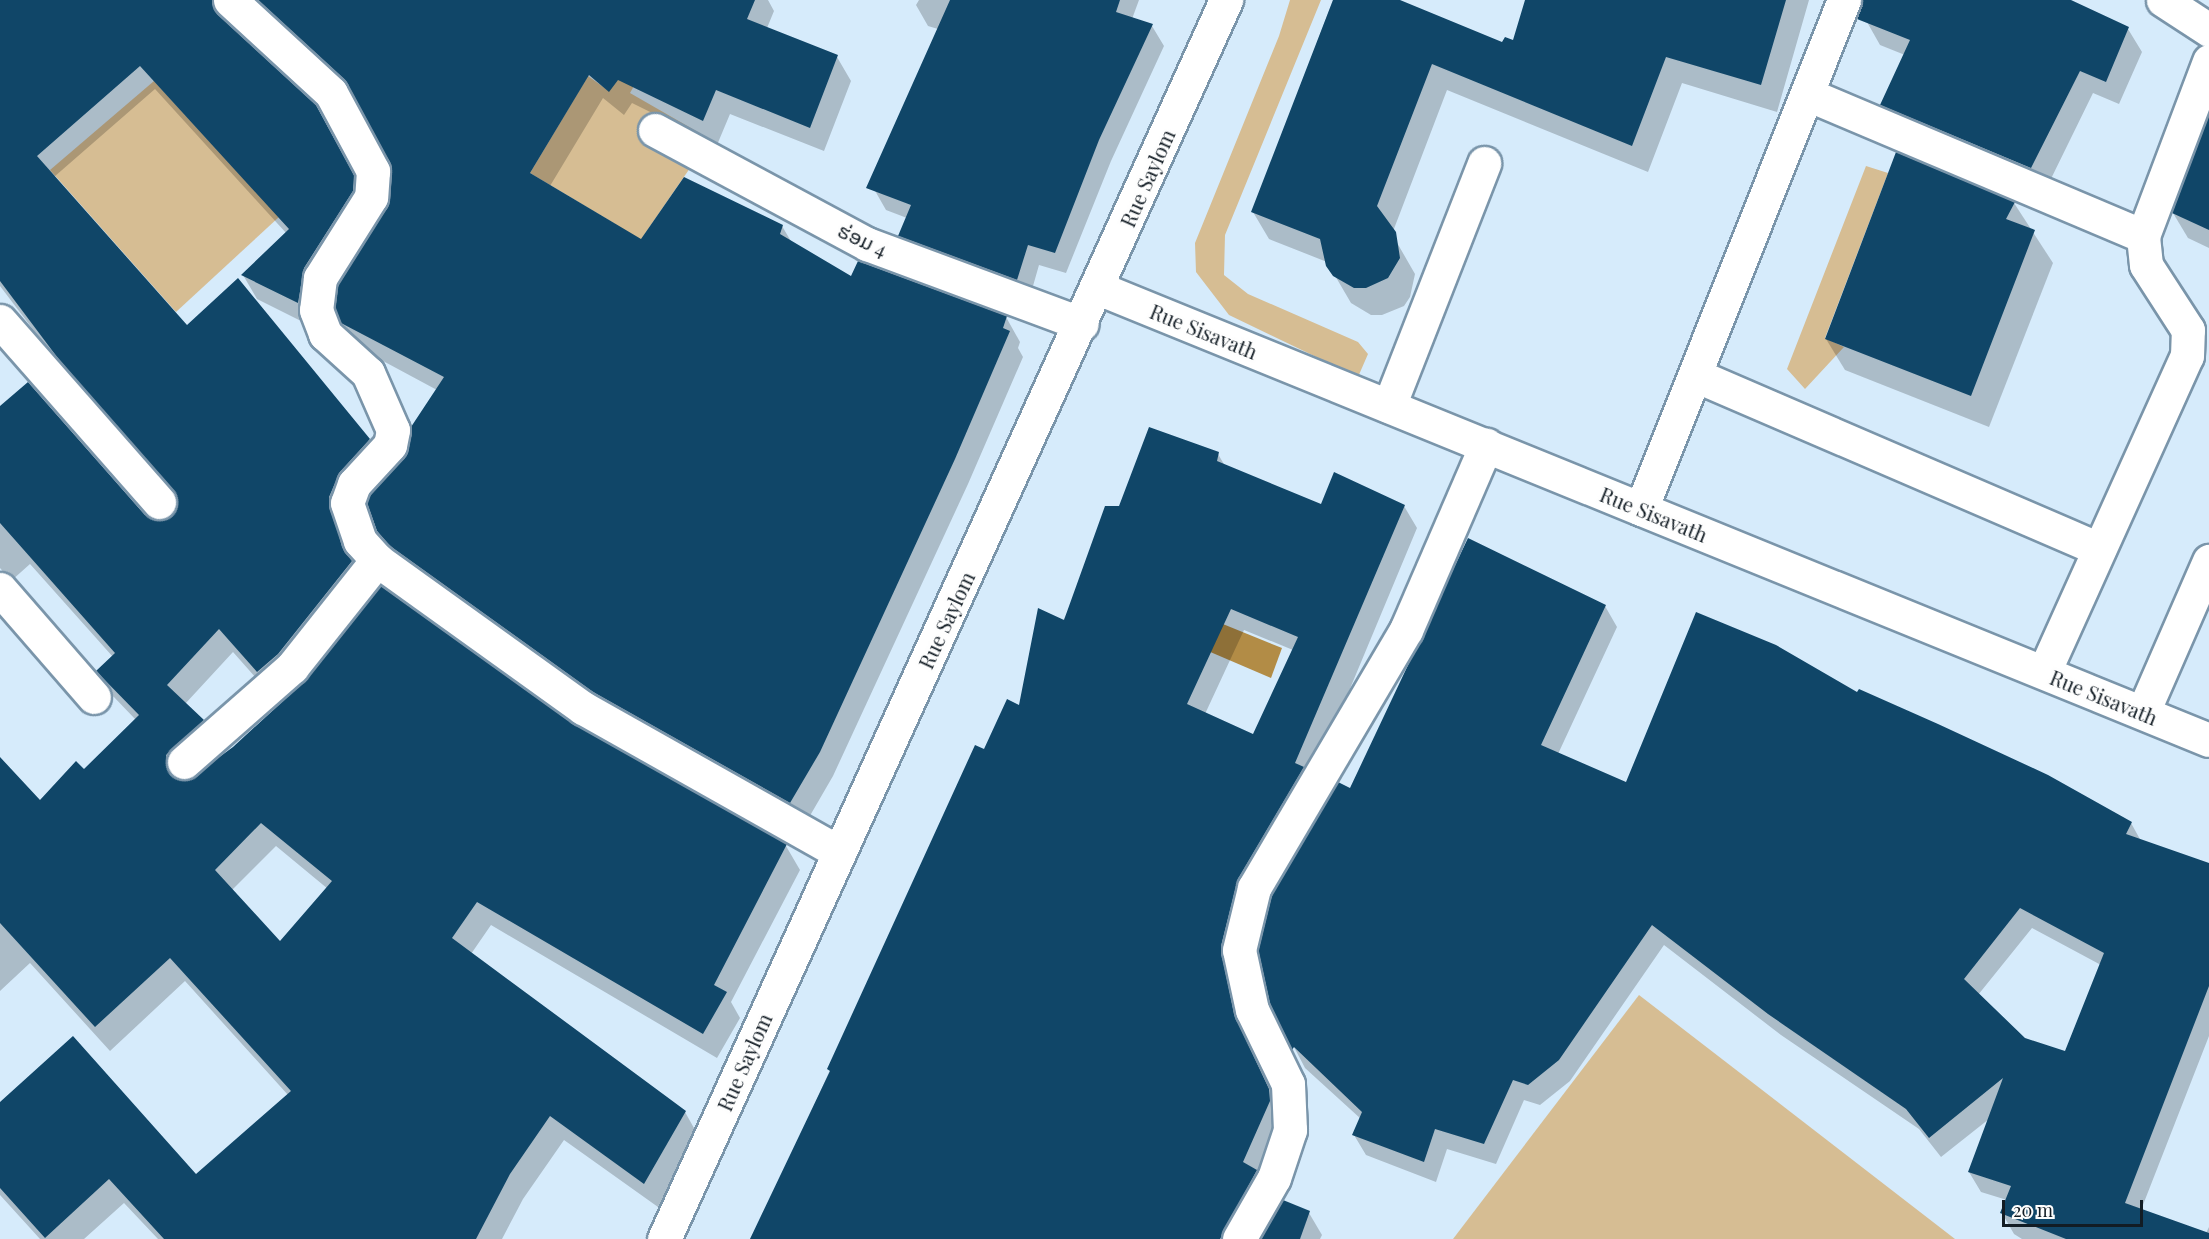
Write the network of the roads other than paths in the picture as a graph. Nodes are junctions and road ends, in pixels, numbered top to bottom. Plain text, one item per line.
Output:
1 (230, 0) edge
2 (1226, 0) edge
3 (1844, 0) edge
4 (2163, 0) edge
5 (2209, 30) edge
6 (2209, 61) edge
7 (1807, 94) junction
8 (654, 130) dead end
9 (1484, 163) dead end
10 (2142, 236) junction
11 (1098, 288) junction
12 (0, 321) edge
13 (1082, 324) junction
14 (1695, 375) junction
15 (1389, 406) junction
16 (1486, 445) junction
17 (159, 502) dead end
18 (1641, 509) junction
19 (2099, 549) junction
20 (377, 560) junction
21 (2209, 561) edge
22 (0, 589) edge
23 (2044, 672) junction
24 (94, 697) dead end
25 (2143, 712) junction
26 (2209, 740) edge
27 (184, 762) dead end
28 (839, 852) junction
29 (664, 1239) edge
30 (1239, 1239) edge

1 - 20 street
2 - 11 street, Rue Saylom
3 - 7 street
4 - 5 street
6 - 10 street
7 - 10 street
7 - 14 street
8 - 13 street, ຮ່ອມ 4
9 - 15 street
10 - 19 street
11 - 13 street, Rue Saylom
11 - 15 street, Rue Sisavath
12 - 17 street
13 - 28 street, Rue Saylom
14 - 18 street
14 - 19 street
15 - 16 street, Rue Sisavath
16 - 18 street, Rue Sisavath
16 - 30 street
18 - 23 street, Rue Sisavath
19 - 23 street
20 - 27 street
20 - 28 street
21 - 25 street
22 - 24 street
23 - 25 street, Rue Sisavath
25 - 26 street, Rue Sisavath
28 - 29 street, Rue Saylom

